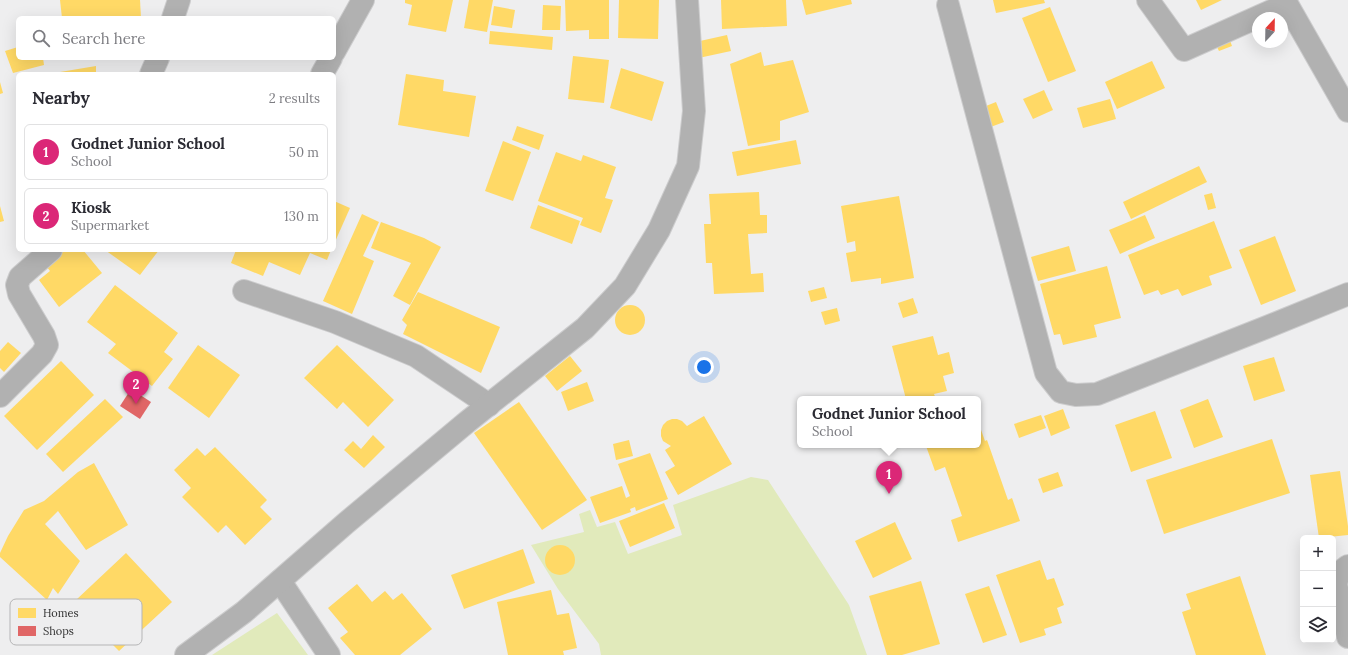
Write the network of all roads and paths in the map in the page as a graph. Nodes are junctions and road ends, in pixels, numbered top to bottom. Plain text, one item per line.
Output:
1 (179, 0) edge
2 (363, 0) edge
3 (686, 0) edge
4 (1148, 0) edge
5 (948, 5) dead end
6 (174, 16) edge
7 (336, 48) edge
8 (157, 60) edge
9 (330, 60) edge
10 (152, 72) edge
11 (323, 72) edge
12 (1348, 111) edge
13 (49, 252) edge
14 (244, 291) dead end
15 (1348, 294) edge
16 (0, 396) edge
17 (488, 405) junction
18 (1348, 566) edge
19 (280, 581) junction
20 (1348, 637) edge
21 (186, 655) edge
22 (329, 655) edge

1 - 6 street
2 - 7 street
3 - 17 street
4 - 12 street
5 - 15 street
8 - 10 street
9 - 11 street
13 - 16 street
14 - 17 street
17 - 19 street
18 - 20 street
19 - 21 street
19 - 22 street

